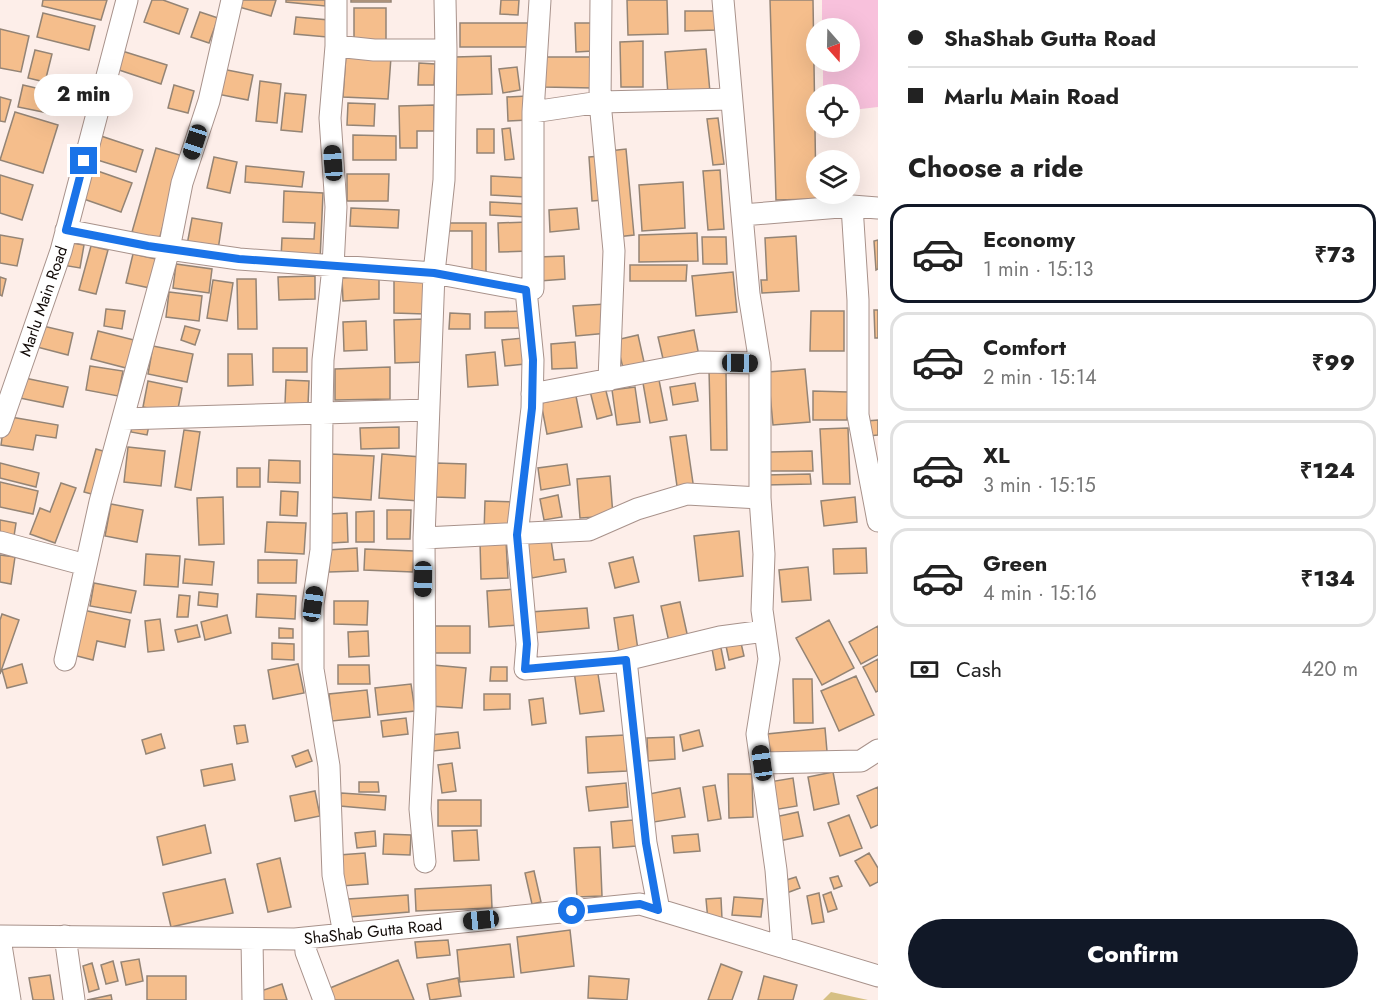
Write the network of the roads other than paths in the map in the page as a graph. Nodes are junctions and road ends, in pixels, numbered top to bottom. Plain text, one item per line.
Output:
1 (127, 0) edge
2 (232, 0) edge
3 (336, 0) edge
4 (445, 0) edge
5 (540, 0) edge
6 (601, 0) edge
7 (723, 0) edge
8 (336, 46) junction
9 (446, 50) junction
10 (731, 99) junction
11 (600, 102) junction
12 (533, 112) junction
13 (852, 206) junction
14 (878, 208) edge
15 (742, 215) junction
16 (66, 230) junction
17 (169, 249) junction
18 (333, 267) junction
19 (434, 273) junction
20 (526, 290) junction
21 (760, 363) junction
22 (609, 380) junction
23 (532, 394) junction
24 (428, 410) junction
25 (322, 413) junction
26 (123, 419) junction
27 (0, 427) edge
28 (760, 498) junction
29 (878, 521) edge
30 (517, 535) junction
31 (424, 538) junction
32 (0, 542) edge
33 (86, 565) junction
34 (765, 631) junction
35 (65, 660) dead end
36 (626, 660) junction
37 (878, 750) edge
38 (762, 763) junction
39 (425, 862) dead end
40 (658, 910) junction
41 (344, 934) junction
42 (65, 936) junction
43 (0, 938) edge
44 (305, 938) junction
45 (252, 939) junction
46 (782, 947) junction
47 (878, 976) edge
48 (10, 1000) edge
49 (74, 1000) edge
50 (253, 1000) edge
51 (324, 1000) edge

1 - 16 street, Marlu Main Road
2 - 17 street
3 - 8 street
4 - 9 street
5 - 12 street
6 - 11 street
7 - 10 street
8 - 9 street
8 - 18 street
9 - 19 street
10 - 11 street
10 - 15 street
11 - 12 street
11 - 22 street
12 - 20 street
13 - 14 street
13 - 15 street
13 - 29 street
15 - 21 street
16 - 17 street
16 - 27 street, Marlu Main Road
17 - 18 street
17 - 26 street
18 - 19 street
18 - 25 street
19 - 20 street
19 - 24 street
20 - 23 street
21 - 22 street
21 - 28 street
22 - 23 street
23 - 30 street
24 - 25 street
24 - 31 street
25 - 26 street
25 - 41 street
26 - 33 street
28 - 30 street
28 - 34 street
30 - 31 street
30 - 36 street
31 - 39 street
32 - 33 street
33 - 35 street
34 - 36 street
34 - 38 street
36 - 40 street
37 - 38 street
38 - 46 street
40 - 41 street, ShaShab Gutta Road
40 - 46 street, ShaShab Gutta Road
41 - 44 street, ShaShab Gutta Road
42 - 43 street, ShaShab Gutta Road
42 - 45 street, ShaShab Gutta Road
42 - 49 street
43 - 48 street
44 - 45 street, ShaShab Gutta Road
44 - 51 street
45 - 50 street
46 - 47 street, ShaShab Gutta Road

